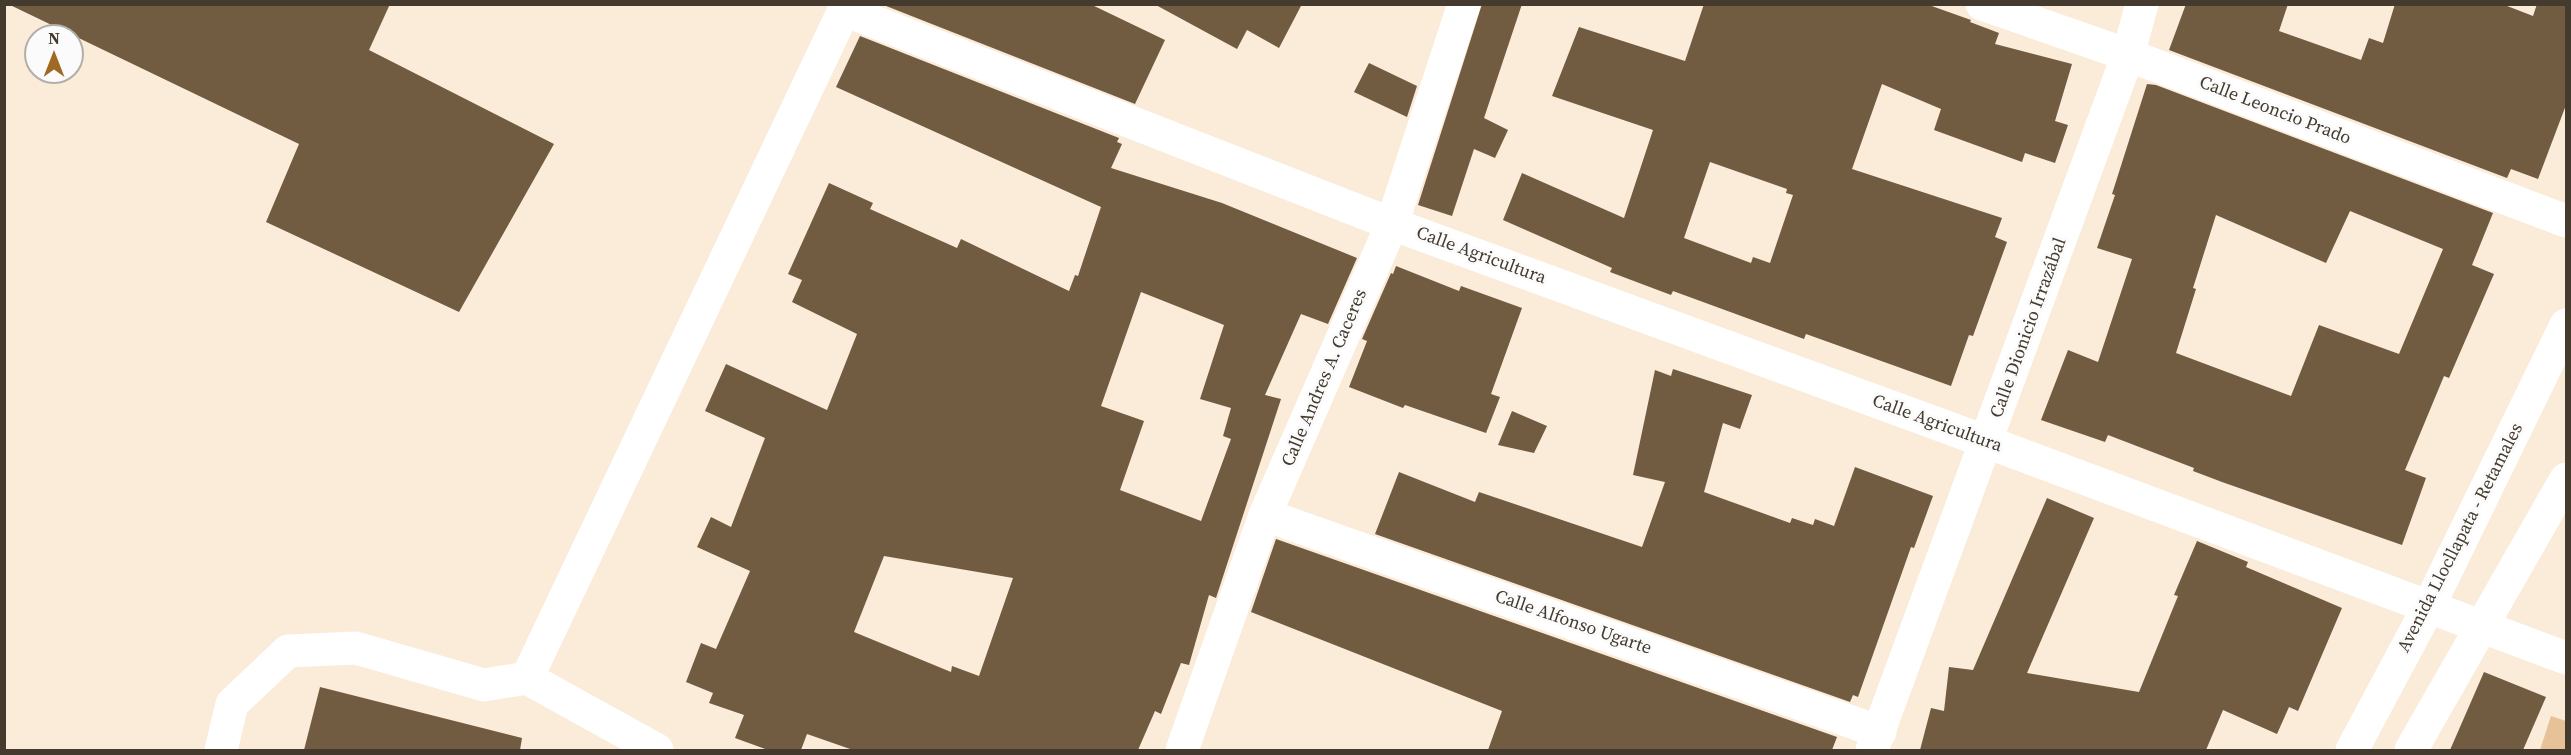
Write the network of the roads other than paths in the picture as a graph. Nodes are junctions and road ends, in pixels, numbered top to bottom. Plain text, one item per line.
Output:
1 (1464, 4) edge
2 (1982, 4) edge
3 (2142, 4) edge
4 (846, 7) edge
5 (2128, 55) junction
6 (2566, 221) edge
7 (1392, 224) junction
8 (2566, 325) edge
9 (1987, 442) junction
10 (2566, 479) edge
11 (1266, 515) junction
12 (2427, 608) junction
13 (2481, 628) junction
14 (2566, 658) edge
15 (527, 678) junction
16 (1876, 741) edge
17 (221, 750) edge
18 (657, 750) edge
19 (1182, 750) edge
20 (2352, 750) edge
21 (2411, 750) edge

1 - 7 street, Calle Andres A. Caceres
2 - 5 street, Calle Leoncio Prado
3 - 5 street, Calle Dionicio Irrazábal
4 - 7 street, Calle Agricultura
4 - 15 street
5 - 6 street, Calle Leoncio Prado
5 - 9 street, Calle Dionicio Irrazábal
7 - 9 street, Calle Agricultura
7 - 11 street, Calle Andres A. Caceres
8 - 12 street, Avenida Llocllapata - Retamales
9 - 12 street, Calle Agricultura
9 - 16 street, Calle Dionicio Irrazábal
10 - 13 street
11 - 16 street, Calle Alfonso Ugarte
11 - 19 street, Calle Andres A. Caceres
12 - 13 street, Calle Agricultura
12 - 20 street, Avenida Llocllapata - Retamales
13 - 14 street, Calle Agricultura
13 - 21 street
15 - 17 street
15 - 18 street

